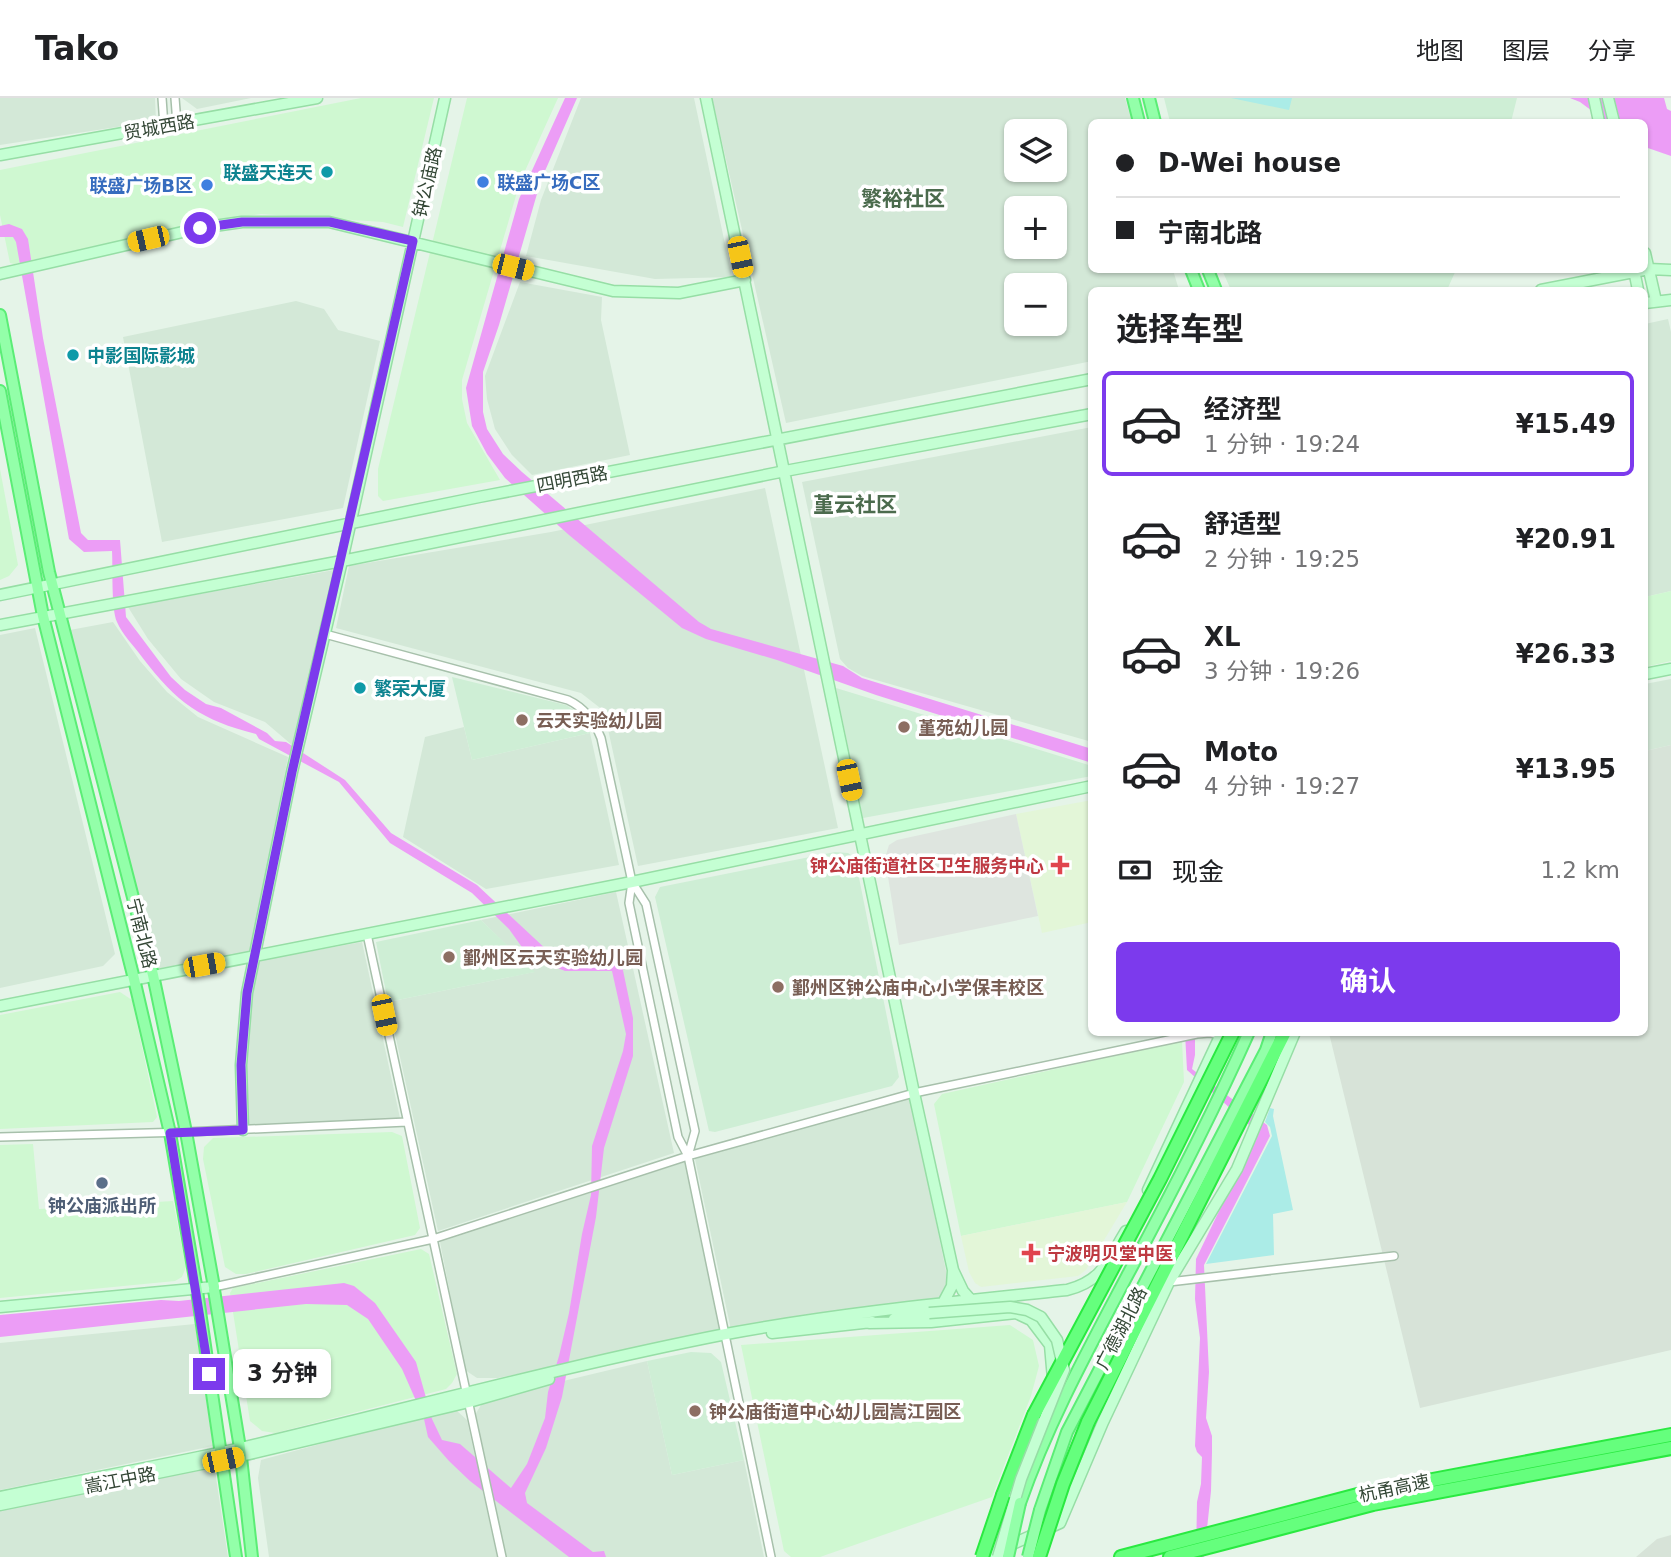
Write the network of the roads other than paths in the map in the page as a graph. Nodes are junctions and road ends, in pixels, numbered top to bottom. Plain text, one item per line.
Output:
1 (162, 98) edge
2 (175, 98) edge
3 (317, 98) edge
4 (445, 98) edge
5 (706, 98) edge
6 (1133, 98) edge
7 (1149, 98) edge
8 (1594, 98) edge
9 (1608, 98) edge
10 (1138, 119) edge
11 (1154, 119) edge
12 (1598, 119) edge
13 (1613, 119) edge
14 (177, 124) junction
15 (164, 126) junction
16 (0, 155) edge
17 (413, 241) junction
18 (1648, 265) edge
19 (1649, 269) junction
20 (1671, 270) edge
21 (1624, 273) edge
22 (0, 274) edge
23 (745, 280) junction
24 (1556, 287) edge
25 (1671, 300) edge
26 (1656, 301) junction
27 (1648, 302) edge
28 (0, 315) edge
29 (1088, 380) edge
30 (0, 391) edge
31 (1088, 415) edge
32 (779, 440) junction
33 (785, 471) junction
34 (349, 525) junction
35 (342, 561) junction
36 (53, 585) junction
37 (37, 588) junction
38 (0, 595) edge
39 (59, 612) junction
40 (43, 616) junction
41 (0, 625) edge
42 (325, 635) junction
43 (1671, 669) edge
44 (1648, 673) edge
45 (1088, 786) edge
46 (860, 834) junction
47 (632, 881) junction
48 (367, 934) junction
49 (255, 956) junction
50 (153, 975) junction
51 (134, 979) junction
52 (0, 1006) edge
53 (1188, 1036) edge
54 (1224, 1036) edge
55 (1224, 1036) edge
56 (1247, 1036) edge
57 (1271, 1036) edge
58 (1283, 1036) edge
59 (1293, 1036) edge
60 (914, 1093) junction
61 (407, 1122) junction
62 (243, 1130) junction
63 (186, 1132) junction
64 (170, 1133) junction
65 (0, 1137) edge
66 (688, 1156) junction
67 (433, 1239) junction
68 (1394, 1256) dead end
69 (953, 1270) junction
70 (1169, 1282) junction
71 (214, 1289) junction
72 (196, 1290) junction
73 (971, 1300) junction
74 (943, 1303) junction
75 (0, 1307) edge
76 (869, 1323) junction
77 (727, 1338) junction
78 (1062, 1360) junction
79 (468, 1397) junction
80 (1671, 1435) edge
81 (1671, 1448) edge
82 (241, 1452) junction
83 (222, 1456) junction
84 (0, 1497) edge
85 (0, 1505) edge
86 (988, 1556) edge
87 (236, 1557) edge
88 (252, 1557) edge
89 (502, 1557) edge
90 (771, 1557) edge
91 (1008, 1557) edge
92 (1028, 1557) edge
93 (1039, 1557) edge
94 (1121, 1557) edge
95 (1170, 1557) edge

1 - 15 street
2 - 14 street
3 - 14 street, 贸城西路
4 - 17 street, 钟公庙路
5 - 23 street
6 - 10 main road
7 - 11 main road
8 - 12 street
9 - 13 street
14 - 15 street, 贸城西路
15 - 16 street, 贸城西路
17 - 22 street
17 - 23 street
17 - 34 street, 钟公庙路
18 - 19 street
19 - 20 street
19 - 26 street
21 - 24 street
23 - 32 street
25 - 26 street
26 - 27 street
28 - 36 main road, 宁南北路
29 - 32 street, 四明西路
30 - 37 main road
31 - 33 street, 四明西路
32 - 33 street
32 - 34 street, 四明西路
33 - 35 street, 四明西路
33 - 46 street
34 - 35 street, 钟公庙路
34 - 36 street, 四明西路
35 - 39 street, 四明西路
35 - 42 street, 钟公庙路
36 - 37 street, 四明西路
36 - 39 main road, 宁南北路
37 - 38 street, 四明西路
37 - 40 main road, 宁南北路
39 - 40 street, 四明西路
39 - 50 main road, 宁南北路
40 - 41 street, 四明西路
40 - 51 main road, 宁南北路
42 - 47 street
42 - 49 street, 钟公庙路
43 - 44 street
45 - 46 street
46 - 47 street
46 - 60 street
47 - 48 street
47 - 66 street
47 - 66 street
48 - 49 street
48 - 61 street
49 - 50 street
49 - 62 street, 钟公庙路
50 - 51 street
50 - 63 main road, 宁南北路
51 - 52 street
51 - 64 main road, 宁南北路
53 - 60 street
54 - 73 street
55 - 78 highway, bridge
56 - 91 main road, 广德湖北路, bridge
57 - 92 main road, 广德湖北路, bridge
58 - 93 highway, bridge
59 - 70 street
60 - 66 street
60 - 69 street
61 - 62 street
61 - 67 street
62 - 63 street
63 - 64 street
63 - 71 main road, 宁南北路
64 - 65 street
64 - 72 main road, 宁南北路
66 - 67 street
66 - 77 street
67 - 71 street
67 - 79 street
68 - 70 street
69 - 73 street
69 - 74 street
70 - 86 street
71 - 72 street
71 - 82 main road, 宁南北路
72 - 75 street
72 - 83 main road, 宁南北路
73 - 74 street
74 - 77 street
76 - 77 street
76 - 78 street, bridge
76 - 86 street
77 - 79 street
77 - 79 street
77 - 90 street
78 - 86 highway, bridge
79 - 82 street
79 - 82 street
79 - 89 street
80 - 94 highway, 杭甬高速
81 - 95 highway, 杭甬高速
82 - 83 street, 嵩江中路
82 - 88 main road, 宁南北路
83 - 84 street, 嵩江中路
83 - 85 street, 嵩江中路
83 - 87 main road

